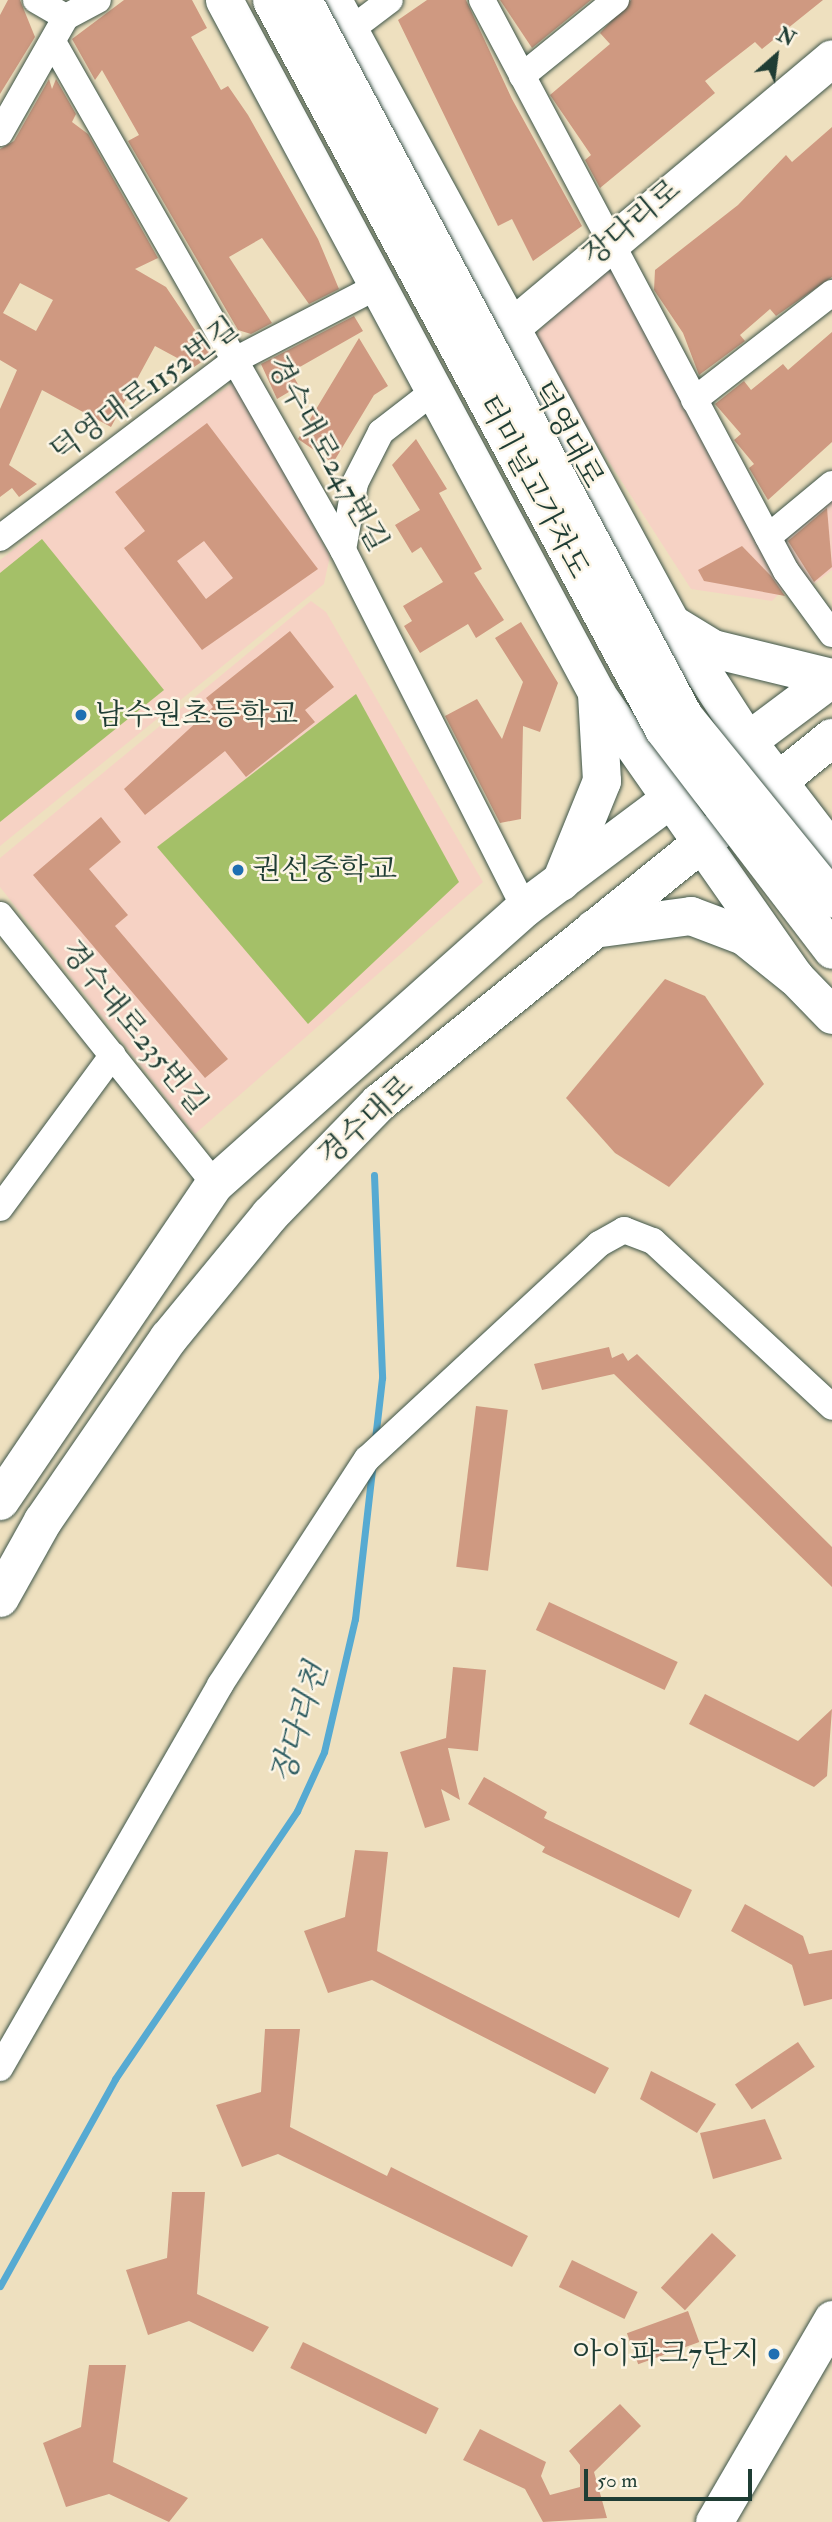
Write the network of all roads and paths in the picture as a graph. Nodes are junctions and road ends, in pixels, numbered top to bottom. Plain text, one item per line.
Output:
1 (36, 0) edge
2 (99, 0) edge
3 (224, 0) edge
4 (271, 0) edge
5 (303, 0) edge
6 (390, 0) edge
7 (482, 0) edge
8 (616, 0) edge
9 (341, 15) edge
10 (66, 17) junction
11 (53, 42) junction
12 (832, 58) edge
13 (522, 76) junction
14 (0, 133) edge
15 (608, 241) junction
16 (374, 288) junction
17 (832, 293) edge
18 (508, 329) junction
19 (237, 359) junction
20 (434, 391) junction
21 (694, 400) junction
22 (832, 484) edge
23 (768, 537) junction
24 (0, 538) edge
25 (344, 550) junction
26 (672, 624) junction
27 (832, 634) edge
28 (832, 678) edge
29 (597, 694) junction
30 (832, 738) edge
31 (749, 743) junction
32 (779, 784) junction
33 (670, 803) junction
34 (699, 845) junction
35 (832, 851) edge
36 (561, 882) junction
37 (832, 899) edge
38 (525, 908) junction
39 (3, 927) edge
40 (588, 930) junction
41 (832, 950) edge
42 (795, 977) junction
43 (832, 1015) edge
44 (113, 1055) junction
45 (215, 1184) junction
46 (0, 1208) edge
47 (832, 1407) edge
48 (0, 1500) edge
49 (0, 1598) edge
50 (0, 2068) edge
51 (832, 2319) edge
52 (714, 2522) edge

1 - 10 street
2 - 10 street
3 - 16 main road
4 - 41 main road, 터미널고가차도, bridge
5 - 37 main road, 터미널고가차도, bridge
6 - 9 street
7 - 13 street
8 - 13 street
9 - 18 main road, 덕영대로
10 - 11 street
11 - 14 street
11 - 19 street, 경수대로247번길
12 - 15 main road, 장다리로
13 - 15 street
15 - 18 main road, 장다리로
15 - 21 street
16 - 19 street, 덕영대로1152번길
16 - 20 main road
17 - 21 street
18 - 20 main road, 장다리로
18 - 26 main road, 덕영대로
19 - 24 street, 덕영대로1152번길
19 - 25 street, 경수대로247번길
20 - 25 street
20 - 29 main road
21 - 23 street
22 - 23 street
23 - 27 street
25 - 38 street, 경수대로247번길
26 - 28 main road
26 - 31 main road, 덕영대로
28 - 31 main road, 경수대로
29 - 33 main road
29 - 36 main road
30 - 32 main road, 경수대로
31 - 32 main road, 덕영대로
31 - 33 main road, 경수대로
32 - 34 main road, 경수대로
32 - 35 main road, 덕영대로
33 - 34 main road
33 - 36 main road, 경수대로
34 - 40 main road, 경수대로
34 - 42 main road
36 - 38 main road, 경수대로
38 - 45 main road, 경수대로
39 - 44 street, 경수대로235번길
40 - 42 main road
40 - 49 main road, 경수대로
42 - 43 main road
44 - 45 street, 경수대로235번길
44 - 46 street
45 - 48 main road, 경수대로
47 - 50 street
51 - 52 main road

